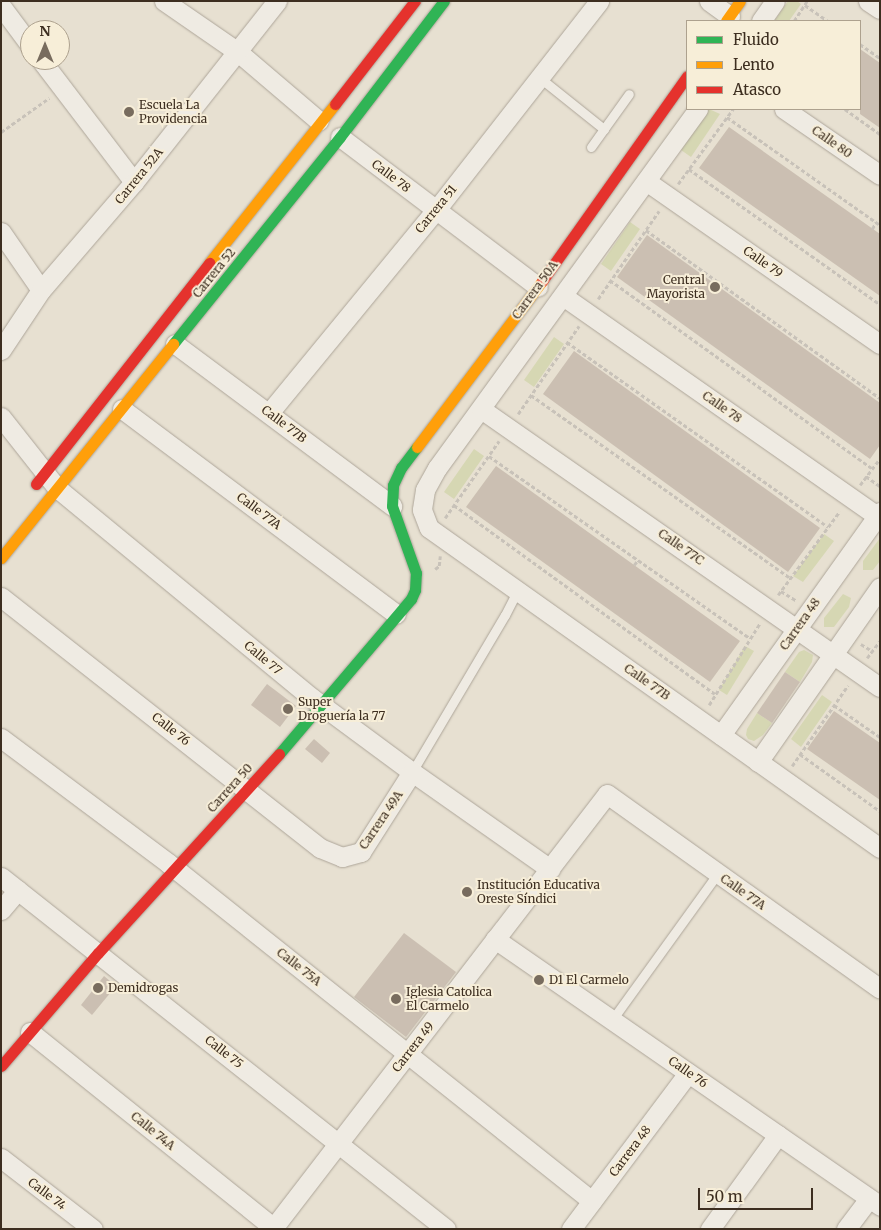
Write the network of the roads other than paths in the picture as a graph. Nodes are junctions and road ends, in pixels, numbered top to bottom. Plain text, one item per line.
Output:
1 (164, 1) edge
2 (277, 1) edge
3 (415, 1) edge
4 (444, 1) edge
5 (599, 1) edge
6 (709, 1) edge
7 (775, 1) edge
8 (868, 1) edge
9 (1, 6) edge
10 (880, 9) edge
11 (732, 13) edge
12 (762, 20) edge
13 (20, 32) edge
14 (238, 52) junction
15 (49, 70) edge
16 (686, 77) edge
17 (540, 78) junction
18 (630, 94) dead end
19 (697, 110) edge
20 (785, 110) edge
21 (319, 121) junction
22 (604, 129) junction
23 (340, 137) junction
24 (591, 147) dead end
25 (880, 175) edge
26 (646, 181) junction
27 (134, 182) junction
28 (436, 210) junction
29 (1, 232) edge
30 (538, 287) junction
31 (41, 290) junction
32 (563, 296) junction
33 (175, 344) junction
34 (880, 344) edge
35 (1, 350) edge
36 (481, 408) junction
37 (122, 409) junction
38 (270, 413) junction
39 (1, 418) edge
40 (45, 473) junction
41 (57, 488) junction
42 (29, 493) dead end
43 (392, 506) junction
44 (879, 515) edge
45 (1, 558) edge
46 (880, 587) edge
47 (517, 590) junction
48 (1, 597) edge
49 (396, 614) junction
50 (797, 628) junction
51 (833, 653) junction
52 (880, 687) edge
53 (321, 704) junction
54 (721, 735) junction
55 (1, 738) edge
56 (758, 762) junction
57 (412, 772) junction
58 (248, 790) junction
59 (607, 794) joint
60 (880, 848) edge
61 (342, 857) joint
62 (550, 868) junction
63 (175, 870) junction
64 (718, 873) junction
65 (1, 877) edge
66 (18, 890) junction
67 (1, 910) edge
68 (496, 939) junction
69 (98, 953) junction
70 (880, 988) edge
71 (612, 1020) junction
72 (30, 1032) junction
73 (407, 1054) junction
74 (1, 1066) edge
75 (688, 1073) junction
76 (778, 1135) junction
77 (338, 1142) junction
78 (1, 1158) edge
79 (592, 1201) junction
80 (874, 1202) edge
81 (274, 1228) edge
82 (93, 1229) edge
83 (446, 1229) edge
84 (571, 1229) edge
85 (710, 1229) edge
86 (846, 1229) edge

1 - 14 street
2 - 14 street, Carrera 52A
3 - 21 main road, Carrera 52
4 - 23 main road, Carrera 52
5 - 17 street, Carrera 51
6 - 11 street
7 - 12 street
8 - 10 street
9 - 13 street
14 - 21 street
14 - 27 street, Carrera 52A
15 - 27 street
16 - 30 main road, Carrera 50A
17 - 22 lane
17 - 28 street, Carrera 51
18 - 22 lane
19 - 26 street
20 - 25 street, Calle 80
21 - 40 main road, Carrera 52
22 - 24 lane
23 - 28 street, Calle 78
23 - 33 main road, Carrera 52
26 - 32 street
26 - 34 street, Calle 79
27 - 31 street, Carrera 52A
28 - 30 street, Calle 78
28 - 38 street, Carrera 51
29 - 31 street
30 - 43 main road, Carrera 50A
31 - 35 street, Carrera 52A
32 - 36 street
32 - 44 street, Calle 78
33 - 37 main road, Carrera 52
33 - 38 street, Calle 77B
36 - 47 street, Calle 77B
36 - 50 street, Calle 77C
37 - 41 main road, Carrera 52
37 - 49 street, Calle 77A
38 - 43 street, Calle 77B
39 - 40 street, Calle 77
40 - 41 street, Calle 77
40 - 42 main road, Carrera 52
41 - 45 main road, Carrera 52
41 - 53 street, Calle 77
43 - 49 main road, Carrera 50
44 - 50 street, Carrera 48
46 - 51 street
47 - 54 street, Calle 77B
47 - 57 lane
48 - 58 street, Calle 76
49 - 53 main road, Carrera 50
50 - 51 street, Calle 77C
50 - 54 street, Carrera 48
51 - 52 street, Calle 77C
51 - 56 street
53 - 57 street, Calle 77
53 - 58 main road, Carrera 50
54 - 56 street, Calle 77B
55 - 63 street, Calle 75A
56 - 60 street, Calle 77B
57 - 61 street, Carrera 49A
57 - 62 street, Calle 77
58 - 61 street, Calle 76
58 - 63 main road, Carrera 50
59 - 62 street, Carrera 49
59 - 64 street, Calle 77A
62 - 68 street, Carrera 49
63 - 69 main road, Carrera 50
63 - 73 street, Calle 75A
64 - 70 street, Calle 77A
64 - 71 lane
65 - 66 street, Calle 75
66 - 67 street
66 - 69 street, Calle 75
68 - 71 street, Calle 76
68 - 73 street, Carrera 49
69 - 72 main road, Carrera 50
69 - 77 street, Calle 75
71 - 75 street, Calle 76
72 - 74 main road, Carrera 50
72 - 81 street, Calle 74A
73 - 77 street, Carrera 49
73 - 79 street, Calle 75A
75 - 76 street, Calle 76
75 - 79 street, Carrera 48
76 - 80 street, Calle 76
76 - 85 street
77 - 81 street, Carrera 49
77 - 83 street, Calle 75
78 - 82 street, Calle 74
79 - 84 street, Carrera 48
80 - 86 street

